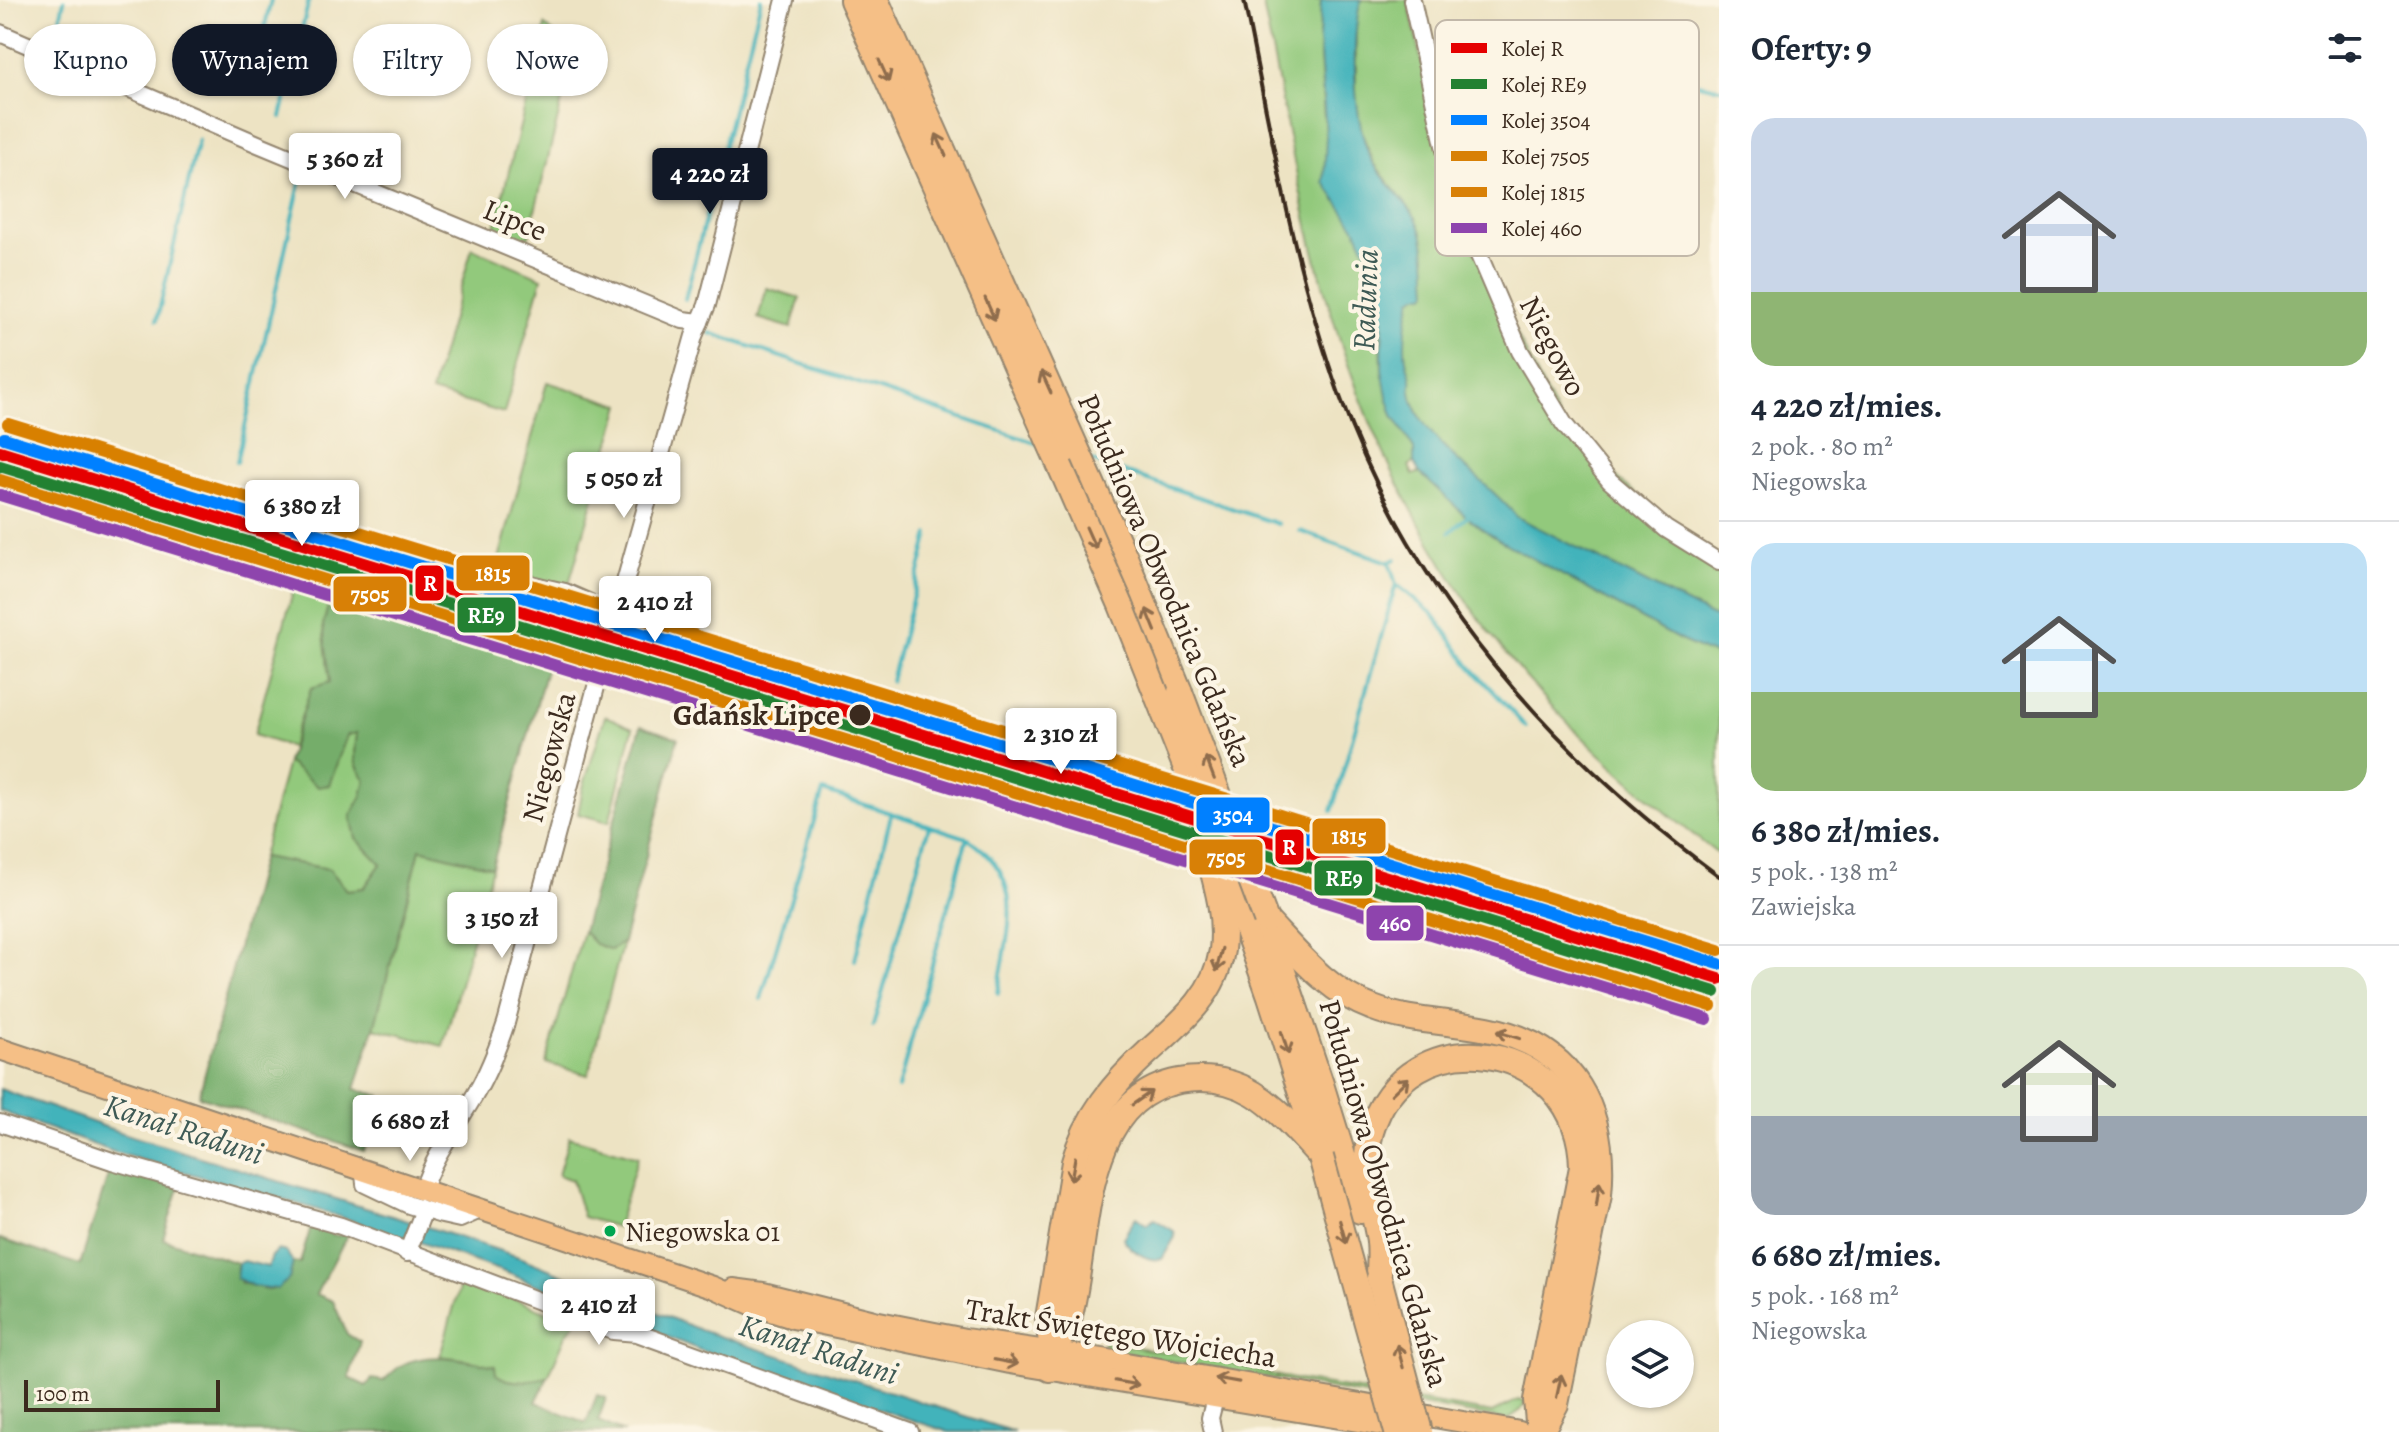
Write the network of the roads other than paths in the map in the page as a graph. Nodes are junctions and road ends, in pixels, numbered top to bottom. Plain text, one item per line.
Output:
1 (785, 0) edge
2 (852, 0) edge
3 (876, 0) edge
4 (1412, 0) edge
5 (0, 33) edge
6 (1435, 104) edge
7 (1479, 256) edge
8 (700, 322) junction
9 (0, 435) edge
10 (1719, 562) edge
11 (618, 612) junction
12 (1203, 811) junction
13 (1434, 869) dead end
14 (1266, 920) junction
15 (0, 1049) edge
16 (0, 1123) edge
17 (1321, 1157) junction
18 (422, 1208) junction
19 (409, 1248) junction
20 (1379, 1278) junction
21 (1064, 1282) junction
22 (1565, 1311) junction
23 (1051, 1360) junction
24 (1215, 1398) junction
25 (910, 1432) edge
26 (1213, 1432) edge
27 (1397, 1432) edge
28 (1421, 1432) edge
29 (1520, 1432) edge
30 (1540, 1432) edge

1 - 8 street, Niegowska
2 -> 12 highway, Południowa Obwodnica Gdańska, bridge
14 -> 3 highway, Południowa Obwodnica Gdańska, bridge
4 - 6 street, Niegowo
5 - 8 street, Lipce
7 - 10 street, Niegowo
8 - 11 street, Niegowska
9 - 11 street
11 - 13 street
11 - 18 street, Niegowska
12 -> 17 highway, Południowa Obwodnica Gdańska
12 -> 21 highway
14 - 20 highway, Południowa Obwodnica Gdańska
22 -> 14 highway
15 - 18 main road, Trakt Świętego Wojciecha
16 - 19 street
21 -> 17 highway
17 -> 27 highway, Południowa Obwodnica Gdańska, bridge
18 - 19 street
18 - 23 main road, Trakt Świętego Wojciecha
19 - 25 street
20 -> 22 highway
28 -> 20 highway, Południowa Obwodnica Gdańska, bridge
21 - 23 highway
22 - 30 highway
23 -> 24 main road, Trakt Świętego Wojciecha
29 -> 23 main road, Trakt Świętego Wojciecha
24 - 26 street, Trakt Świętego Wojciecha
24 - 28 main road, Trakt Świętego Wojciecha

